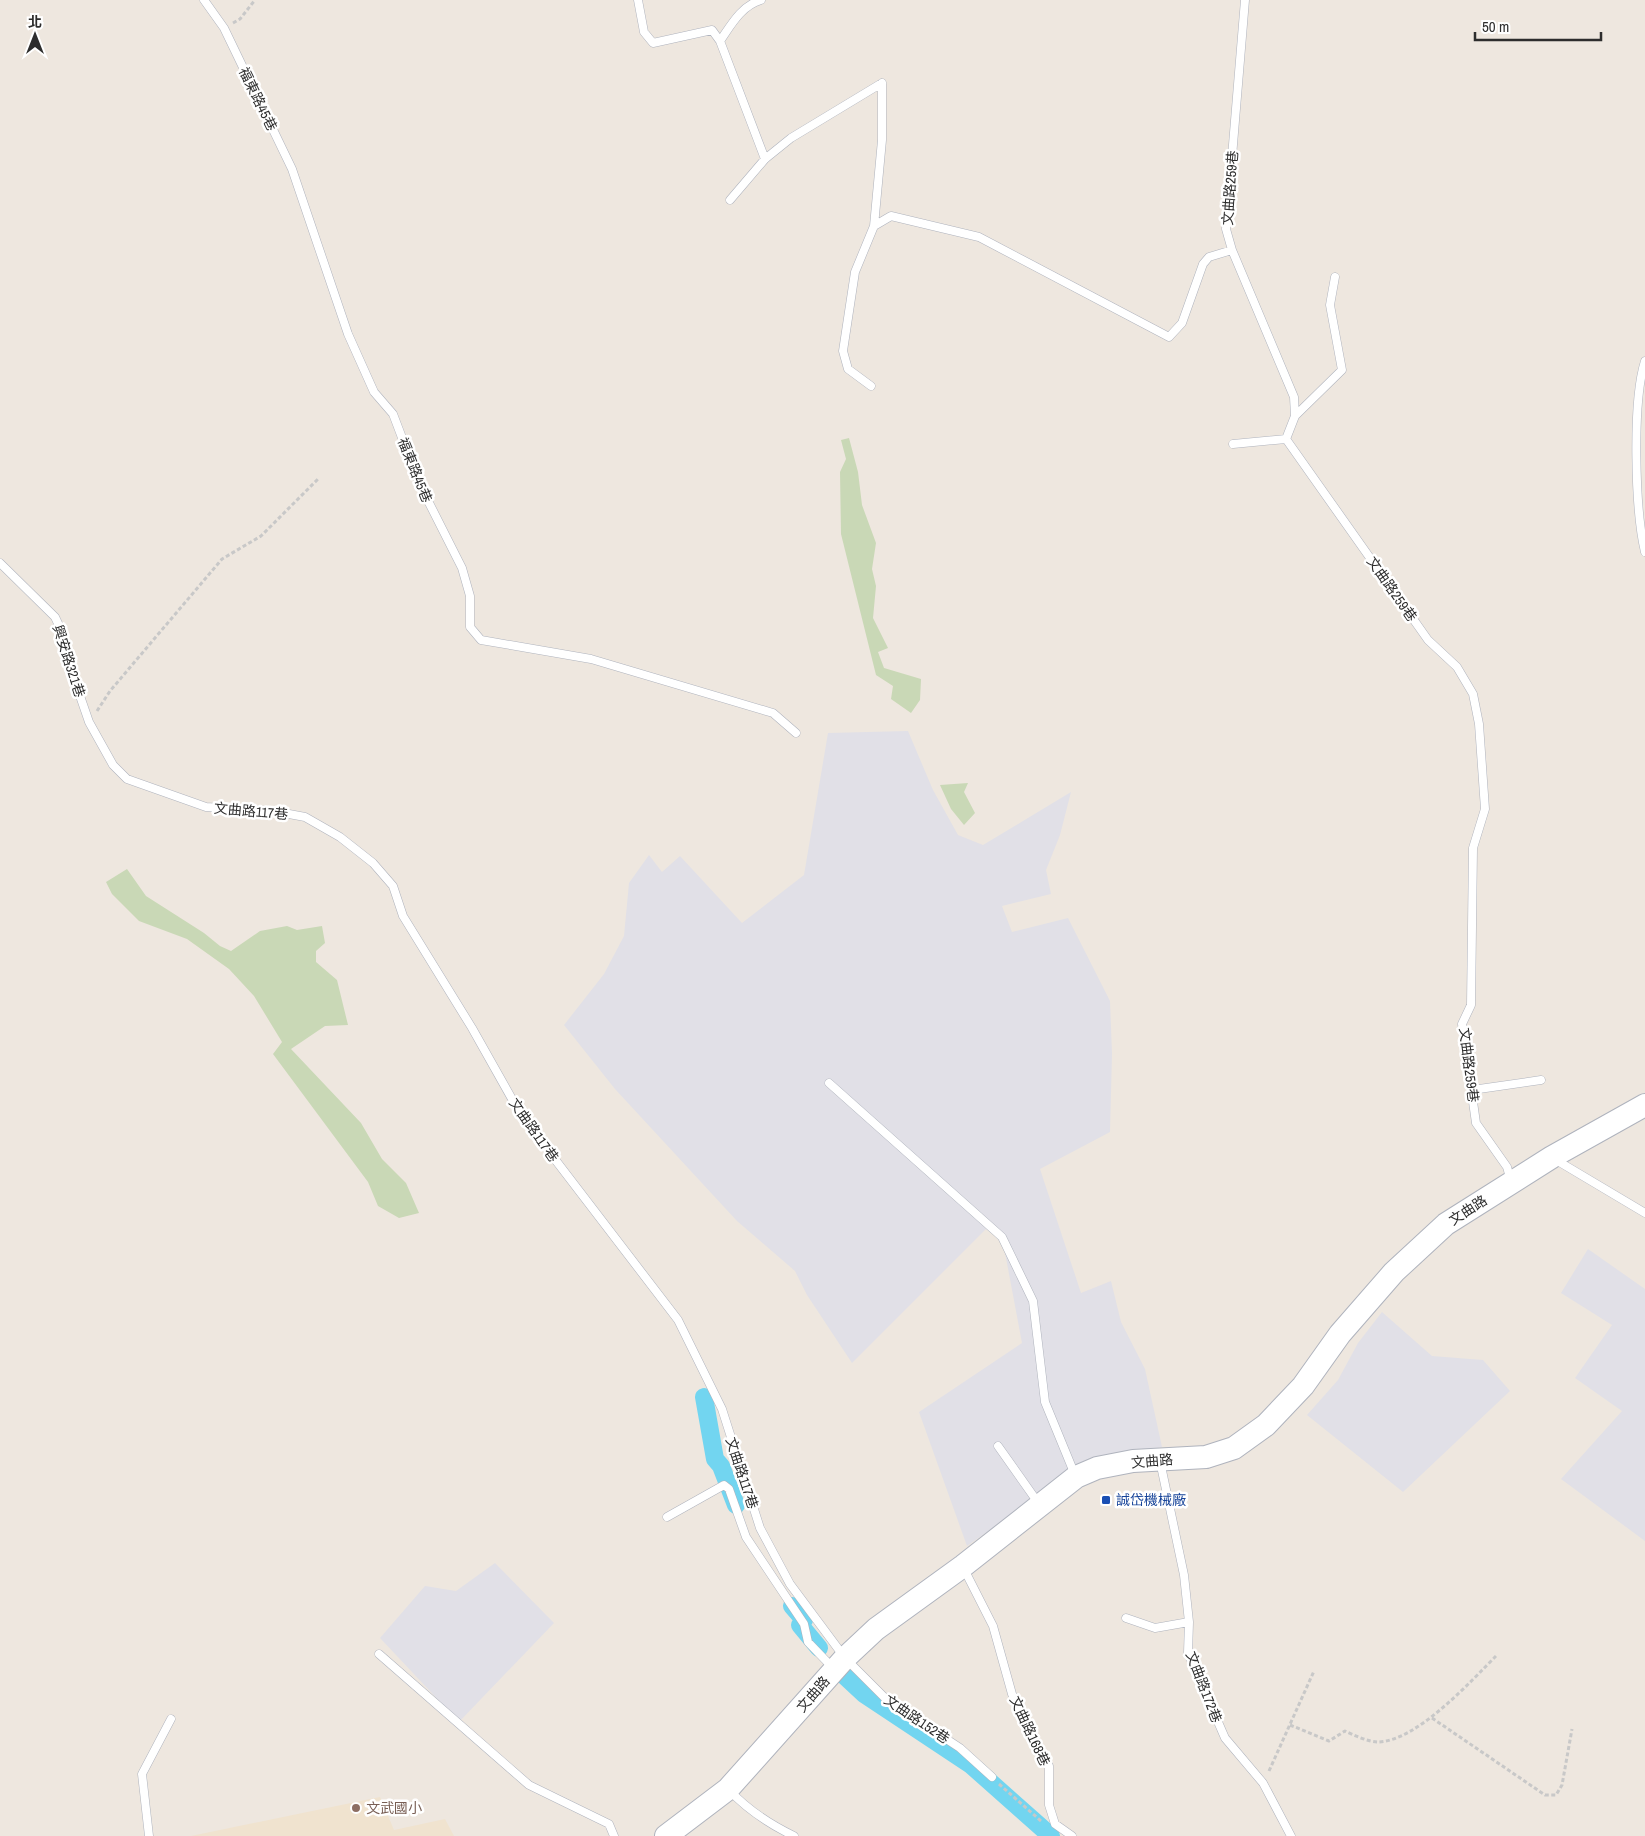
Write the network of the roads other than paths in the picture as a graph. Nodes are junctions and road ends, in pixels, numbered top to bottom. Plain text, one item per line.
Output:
1 (204, 0) edge
2 (638, 0) edge
3 (760, 0) edge
4 (1245, 0) edge
5 (720, 41) junction
6 (765, 159) junction
7 (730, 200) dead end
8 (874, 226) junction
9 (1232, 250) junction
10 (1335, 277) dead end
11 (1645, 361) edge
12 (871, 386) dead end
13 (1295, 416) junction
14 (1641, 427) edge
15 (1286, 439) junction
16 (1233, 444) dead end
17 (1645, 552) edge
18 (0, 563) edge
19 (89, 722) joint
20 (796, 733) dead end
21 (1541, 1080) dead end
22 (829, 1083) dead end
23 (1472, 1090) junction
24 (1645, 1105) edge
25 (1552, 1157) junction
26 (1511, 1182) junction
27 (1645, 1213) edge
28 (998, 1446) dead end
29 (1160, 1459) junction
30 (1076, 1477) junction
31 (1040, 1504) junction
32 (667, 1517) dead end
33 (963, 1566) junction
34 (1126, 1618) dead end
35 (1189, 1622) junction
36 (379, 1654) dead end
37 (840, 1664) junction
38 (171, 1719) dead end
39 (992, 1777) road end
40 (728, 1789) junction
41 (149, 1836) edge
42 (614, 1836) edge
43 (666, 1836) edge
44 (794, 1836) edge
45 (1072, 1836) edge
46 (1291, 1836) edge

1 - 20 lane, 福東路45巷
2 - 5 lane
3 - 5 lane
4 - 9 lane, 文曲路259巷
5 - 6 lane
6 - 7 lane
6 - 8 lane
8 - 9 lane
8 - 12 lane
9 - 13 lane, 文曲路259巷
10 - 13 lane
11 - 14 lane
13 - 15 lane, 文曲路259巷
14 - 17 lane
15 - 16 lane
15 - 23 lane, 文曲路259巷
18 - 19 lane, 興安路321巷
19 - 37 lane, 文曲路117巷
21 - 23 lane
22 - 30 lane
23 - 26 lane, 文曲路259巷
24 - 25 street, 文曲路
25 - 26 street, 文曲路
25 - 27 lane
26 - 29 street, 文曲路
28 - 31 lane
29 - 30 street, 文曲路
29 - 35 lane, 文曲路172巷
30 - 31 street, 文曲路
31 - 33 street, 文曲路
32 - 37 lane
33 - 37 street, 文曲路
33 - 45 lane, 文曲路168巷
34 - 35 lane
35 - 46 lane, 文曲路172巷
36 - 42 lane
37 - 39 lane, 文曲路152巷
37 - 40 street, 文曲路
38 - 41 lane
40 - 43 street, 文曲路
40 - 44 lane

